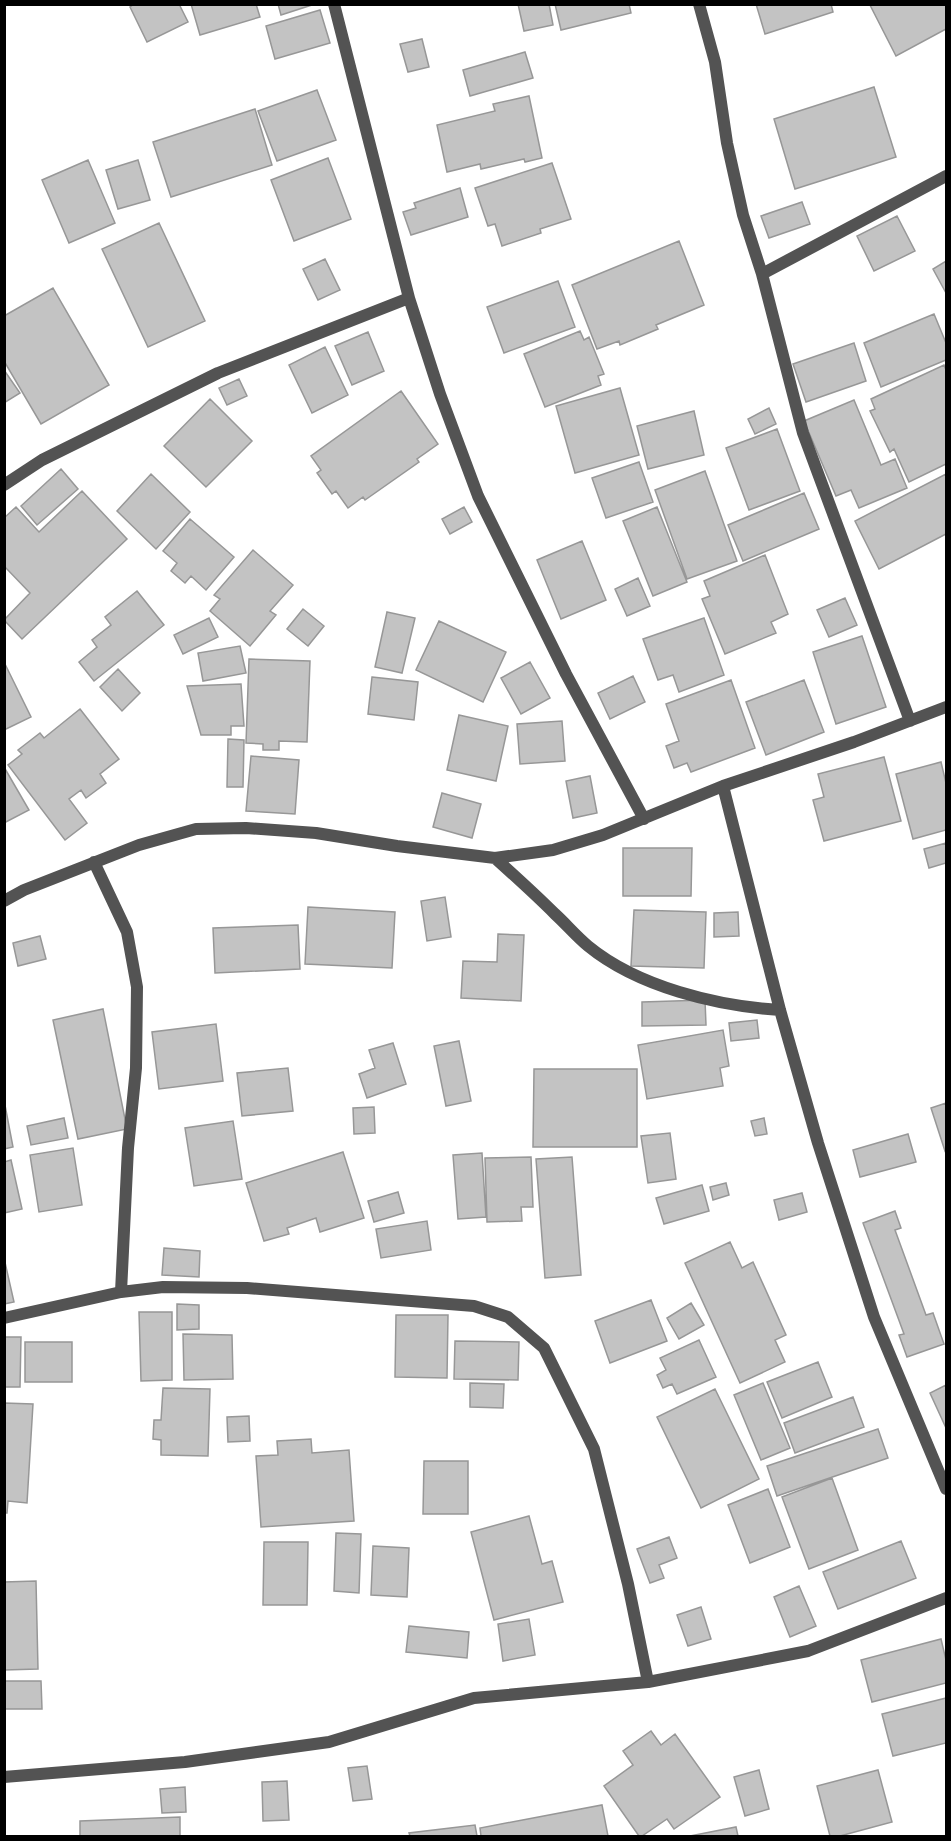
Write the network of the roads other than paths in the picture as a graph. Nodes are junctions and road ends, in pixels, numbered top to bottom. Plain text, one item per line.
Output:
1 (334, 4) edge
2 (699, 4) edge
3 (946, 176) edge
4 (762, 274) junction
5 (409, 298) junction
6 (4, 485) edge
7 (946, 707) edge
8 (910, 721) junction
9 (723, 786) junction
10 (644, 819) junction
11 (495, 858) junction
12 (94, 862) junction
13 (4, 901) edge
14 (780, 1010) junction
15 (121, 1292) junction
16 (4, 1318) edge
17 (946, 1489) edge
18 (946, 1598) edge
19 (648, 1682) junction
20 (4, 1777) edge

1 - 5 street
2 - 4 street
3 - 4 street
4 - 8 street
5 - 6 street
5 - 10 street
7 - 8 street
8 - 9 street
9 - 10 street
9 - 14 street
10 - 11 street
11 - 12 street
11 - 14 street
12 - 13 street
12 - 15 street
14 - 17 street
15 - 16 street
15 - 19 street
18 - 19 street
19 - 20 street

